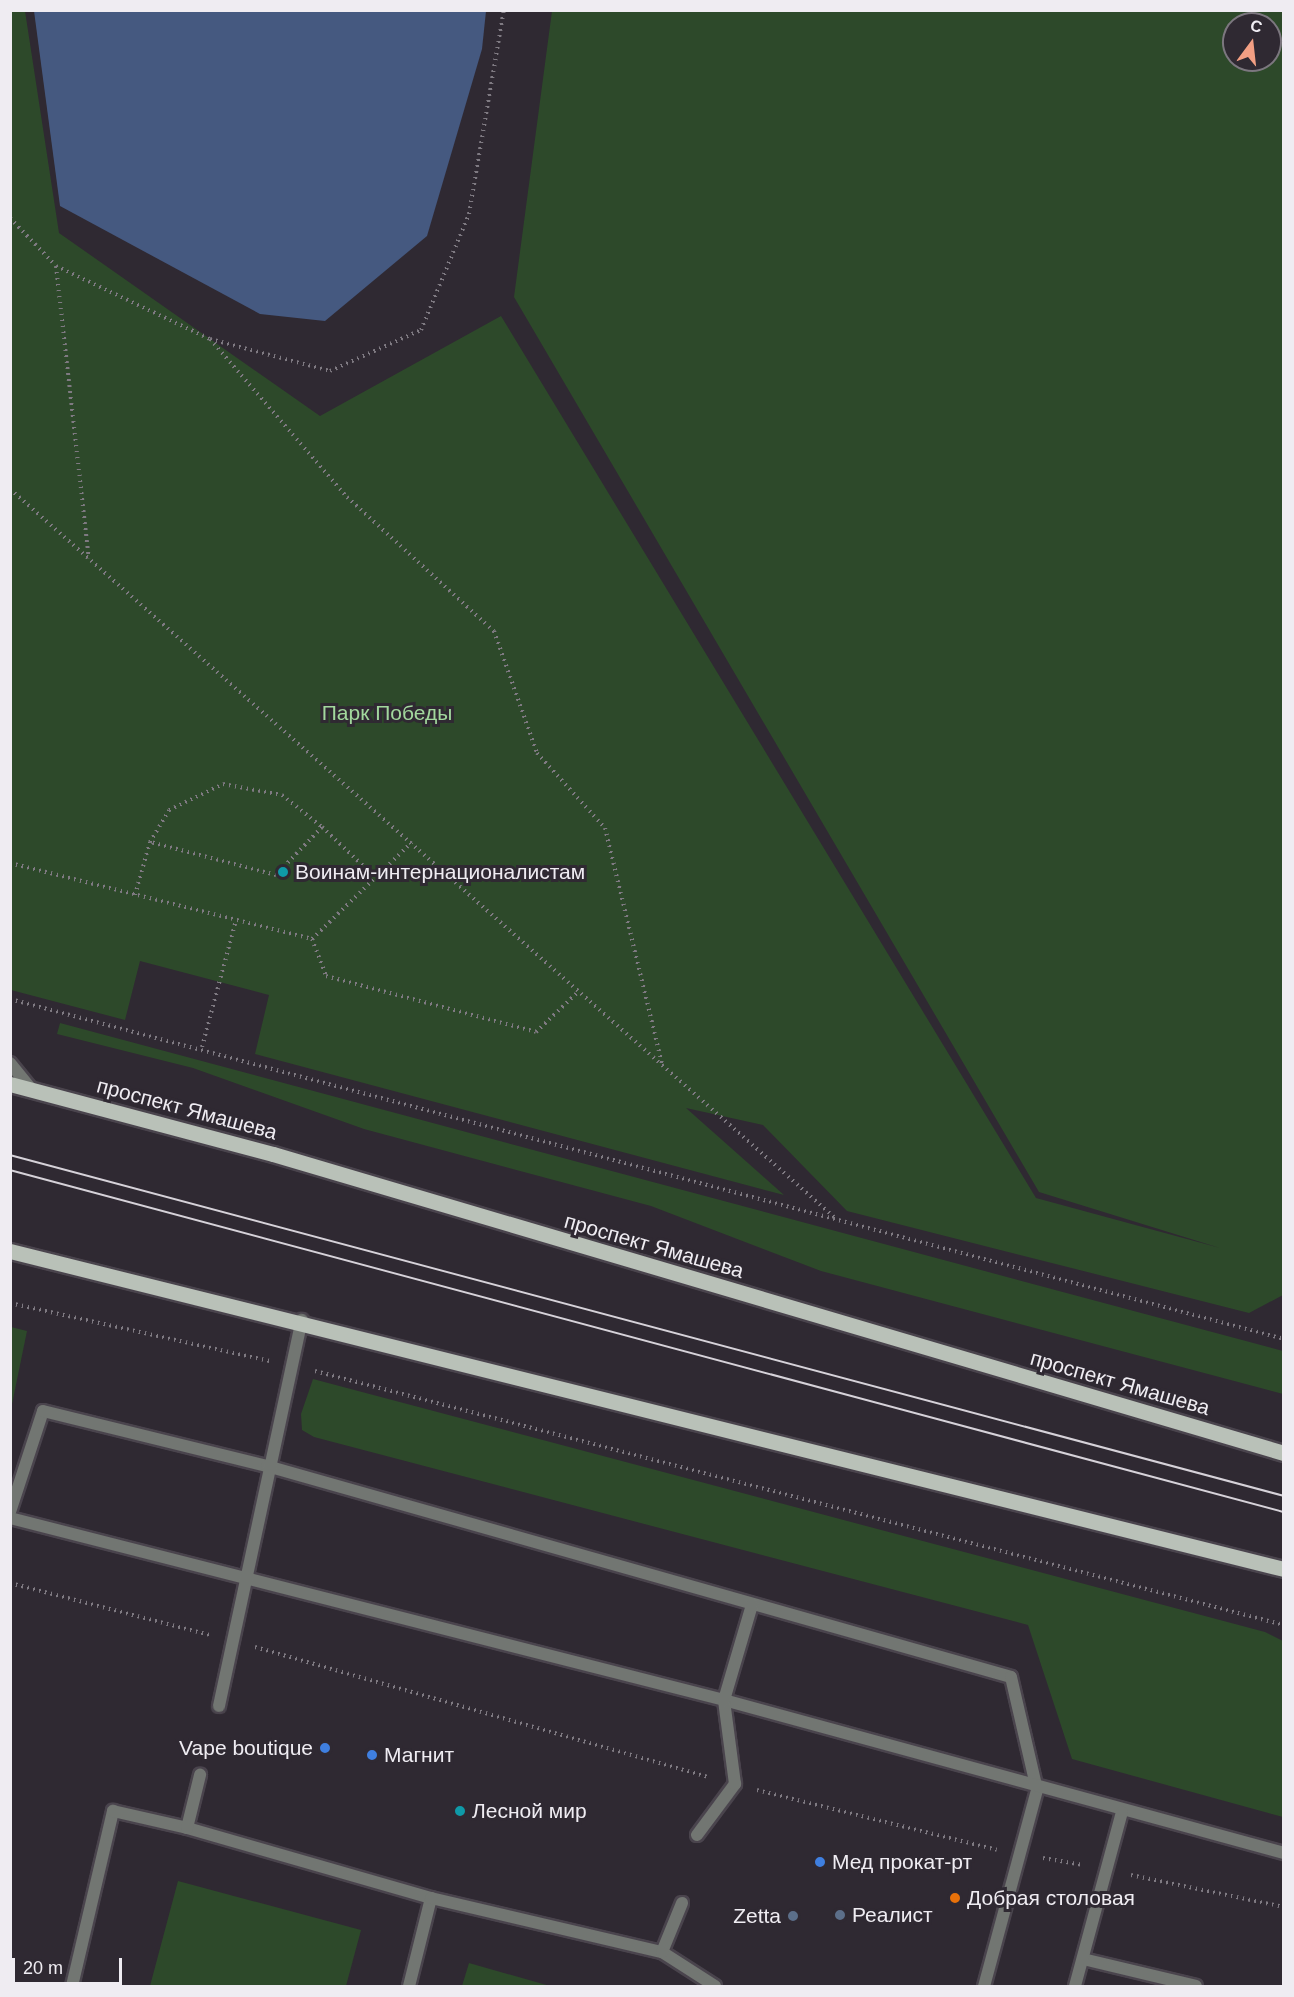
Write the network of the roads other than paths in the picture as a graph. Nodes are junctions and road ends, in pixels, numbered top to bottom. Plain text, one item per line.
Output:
1 (10, 1064) edge
2 (10, 1084) edge
3 (31, 1089) junction
4 (10, 1251) edge
5 (302, 1320) junction
6 (1284, 1453) edge
7 (267, 1466) junction
8 (10, 1512) edge
9 (10, 1518) edge
10 (1284, 1569) edge
11 (248, 1575) junction
12 (752, 1605) junction
13 (724, 1700) junction
14 (219, 1706) dead end
15 (200, 1775) dead end
16 (1037, 1790) junction
17 (1122, 1812) junction
18 (188, 1828) junction
19 (697, 1835) dead end
20 (1284, 1853) edge
21 (431, 1898) junction
22 (682, 1903) dead end
23 (662, 1952) junction
24 (1083, 1959) junction
25 (72, 1986) edge
26 (409, 1986) edge
27 (715, 1986) edge
28 (984, 1986) edge
29 (1076, 1986) edge
30 (1196, 1986) edge

1 - 3 lane
2 - 3 main road, проспект Ямашева
3 - 6 main road, проспект Ямашева
4 - 5 main road
5 - 7 lane
5 - 10 main road
7 - 8 lane
7 - 11 lane
7 - 12 lane
9 - 11 lane
11 - 13 lane
11 - 14 lane
12 - 13 lane
12 - 16 lane
13 - 16 lane
13 - 19 lane
15 - 18 lane
16 - 17 lane
16 - 28 lane
17 - 20 lane
17 - 24 lane
18 - 21 lane
18 - 25 lane
21 - 23 lane
21 - 26 lane
22 - 23 lane
23 - 27 lane
24 - 29 lane
24 - 30 lane

